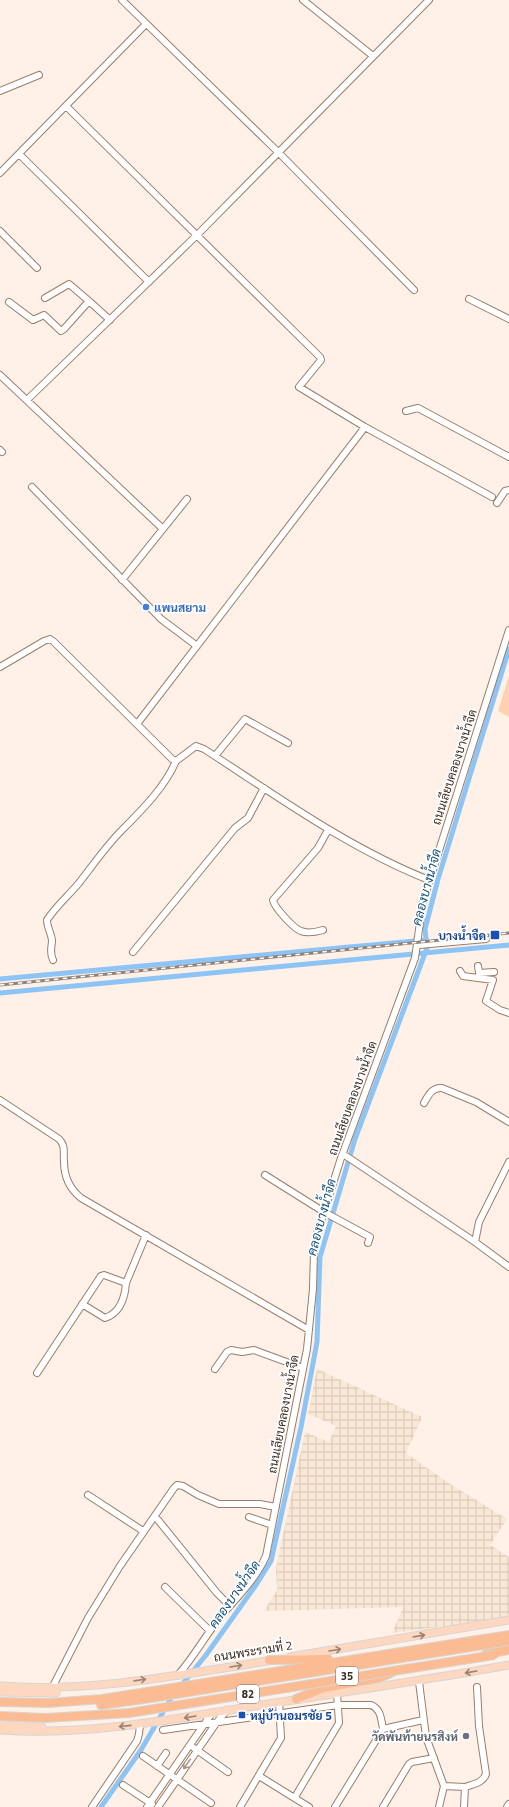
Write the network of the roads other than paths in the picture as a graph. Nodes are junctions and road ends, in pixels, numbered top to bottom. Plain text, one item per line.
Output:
1 (122, 0) edge
2 (303, 0) edge
3 (429, 0) edge
4 (146, 24) junction
5 (372, 56) junction
6 (39, 75) dead end
7 (0, 91) edge
8 (66, 106) junction
9 (279, 153) junction
10 (19, 154) junction
11 (0, 173) edge
12 (0, 231) edge
13 (198, 234) junction
14 (37, 268) dead end
15 (149, 282) junction
16 (414, 290) dead end
17 (45, 298) dead end
18 (469, 299) dead end
19 (89, 301) junction
20 (9, 302) dead end
21 (110, 320) junction
22 (509, 320) edge
23 (0, 375) edge
24 (27, 400) junction
25 (406, 411) dead end
26 (364, 427) junction
27 (509, 457) edge
28 (32, 487) dead end
29 (509, 490) edge
30 (492, 497) dead end
31 (187, 499) dead end
32 (497, 502) dead end
33 (163, 529) junction
34 (122, 580) junction
35 (509, 630) edge
36 (197, 646) junction
37 (0, 668) edge
38 (139, 721) junction
39 (288, 743) dead end
40 (217, 753) junction
41 (176, 760) junction
42 (264, 788) junction
43 (328, 830) junction
44 (429, 880) junction
45 (323, 930) dead end
46 (486, 939) dead end
47 (420, 945) dead end
48 (133, 952) dead end
49 (53, 960) dead end
50 (478, 966) dead end
51 (460, 971) dead end
52 (493, 980) junction
53 (509, 1013) edge
54 (0, 1100) edge
55 (424, 1103) dead end
56 (509, 1122) edge
57 (344, 1155) junction
58 (509, 1162) edge
59 (265, 1175) dead end
60 (326, 1213) junction
61 (146, 1235) junction
62 (475, 1242) junction
63 (368, 1243) dead end
64 (509, 1267) edge
65 (126, 1283) junction
66 (82, 1304) junction
67 (309, 1330) junction
68 (303, 1368) junction
69 (215, 1369) dead end
70 (37, 1373) dead end
71 (88, 1495) dead end
72 (276, 1507) junction
73 (249, 1517) dead end
74 (158, 1520) dead end
75 (272, 1525) junction
76 (143, 1531) junction
77 (165, 1587) dead end
78 (230, 1606) junction
79 (509, 1620) edge
80 (210, 1631) junction
81 (509, 1635) edge
82 (509, 1640) edge
83 (509, 1652) edge
84 (389, 1654) junction
85 (268, 1660) junction
86 (509, 1666) edge
87 (396, 1668) junction
88 (180, 1674) junction
89 (419, 1682) junction
90 (102, 1685) junction
91 (0, 1686) edge
92 (476, 1687) dead end
93 (52, 1688) junction
94 (0, 1692) edge
95 (337, 1693) junction
96 (296, 1699) junction
97 (280, 1702) junction
98 (0, 1704) edge
99 (338, 1705) junction
100 (227, 1710) junction
101 (280, 1712) junction
102 (212, 1713) junction
103 (0, 1716) edge
104 (423, 1720) junction
105 (217, 1722) junction
106 (0, 1724) edge
107 (204, 1724) junction
108 (140, 1725) junction
109 (383, 1728) junction
110 (102, 1729) junction
111 (0, 1730) edge
112 (163, 1730) dead end
113 (197, 1734) junction
114 (205, 1739) junction
115 (189, 1745) junction
116 (197, 1750) junction
117 (166, 1753) dead end
118 (143, 1756) dead end
119 (434, 1758) junction
120 (157, 1766) junction
121 (228, 1772) dead end
122 (169, 1774) junction
123 (259, 1776) junction
124 (177, 1779) junction
125 (124, 1785) dead end
126 (444, 1786) junction
127 (465, 1787) junction
128 (295, 1797) junction
129 (211, 1803) dead end
130 (148, 1805) edge
131 (92, 1807) edge
132 (157, 1807) edge
133 (240, 1807) edge
134 (309, 1807) edge
135 (335, 1807) edge
136 (383, 1807) edge
137 (438, 1807) edge
138 (464, 1807) edge

1 - 4 street
2 - 5 street
3 - 5 street
4 - 8 street
4 - 9 street
5 - 9 street
6 - 7 street
8 - 10 street
8 - 13 street
9 - 13 street
9 - 16 street
10 - 11 street
10 - 15 street
12 - 14 street
13 - 15 street
13 - 26 street
15 - 21 street
17 - 19 street
18 - 22 street
19 - 20 street
19 - 21 street
21 - 24 street
23 - 24 street
24 - 33 street
25 - 27 street
26 - 30 street
26 - 36 street
28 - 34 street
29 - 32 street
31 - 33 street
33 - 34 street
34 - 36 street
35 - 44 street, ถนนเลียบคลองบางน้ำจืด
36 - 38 street
37 - 38 street
38 - 41 street
39 - 40 street
40 - 41 street
40 - 42 street
41 - 49 street
42 - 43 street
42 - 48 street
43 - 44 street
43 - 45 street
44 - 57 street, ถนนเลียบคลองบางน้ำจืด
46 - 47 street
50 - 52 street
51 - 52 street
52 - 53 street
54 - 61 street
55 - 56 street
57 - 60 street, ถนนเลียบคลองบางน้ำจืด
57 - 62 street
58 - 62 street
59 - 60 street
60 - 63 street
60 - 67 street, ถนนเลียบคลองบางน้ำจืด
61 - 65 street
61 - 67 street
62 - 64 street
65 - 66 street
65 - 66 street
66 - 70 street
67 - 68 street, ถนนเลียบคลองบางน้ำจืด
68 - 69 street
68 - 72 street, ถนนเลียบคลองบางน้ำจืด
71 - 76 street
72 - 75 street, ถนนเลียบคลองบางน้ำจืด
72 - 76 street
73 - 75 street
74 - 78 street
75 - 78 street, ถนนเลียบคลองบางน้ำจืด
76 - 93 street
77 - 80 street
78 - 80 street, ถนนเลียบคลองบางน้ำจืด
85 -> 79 main road, ถนนพระรามที่ 2 / 35
80 - 88 street, ถนนเลียบคลองบางน้ำจืด
81 - 84 highway, ถนนพระรามที่ 2 / 35
82 - 98 highway, 82
83 - 87 highway, 35
83 - 103 highway, 82, bridge
84 - 85 highway
84 - 98 highway, ถนนพระรามที่ 2 / 35
88 -> 85 main road, ถนนพระรามที่ 2 / 35
86 -> 89 main road, 35
87 - 96 highway
87 - 103 highway, 35, bridge
90 -> 88 main road, ถนนพระรามที่ 2 / 35
89 - 95 main road, 35
89 - 104 street
90 - 93 main road, ถนนพระรามที่ 2 / 35
90 - 94 main road
91 - 93 main road, ถนนพระรามที่ 2 / 35
92 - 127 street
95 - 96 main road, 35
95 - 99 street
96 - 97 main road, 35
97 - 100 main road, 35
97 - 101 street
99 - 101 street
99 - 109 street
99 - 128 street
100 - 102 main road, 35
100 - 105 street
101 - 105 street
101 - 123 street
102 - 107 street
102 -> 108 main road, 35
104 - 109 street
104 - 119 street
105 - 107 street
105 - 114 street
106 - 110 main road
107 - 112 street
107 - 113 street
108 -> 110 main road, 35
108 - 131 street
109 - 135 street
110 - 111 main road, 35
113 - 114 street
113 - 115 street
114 - 116 street
115 - 116 street
115 - 122 street
116 - 121 street
116 -> 124 street
117 - 120 street
118 - 120 street
119 - 126 street
119 - 136 street
120 - 122 street
122 - 124 street
122 - 130 street
123 - 128 street
123 - 133 street
124 - 129 street
124 - 132 street
125 - 130 street
126 - 127 street
126 - 137 street
127 - 138 street
128 - 134 street
130 - 132 street

